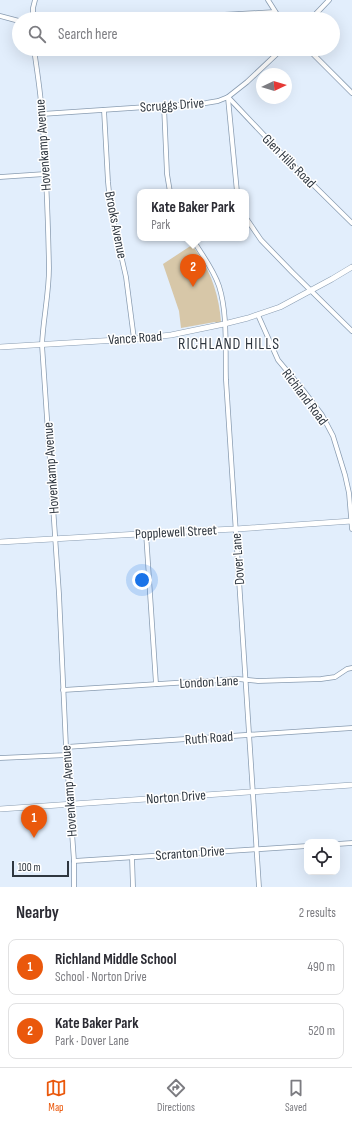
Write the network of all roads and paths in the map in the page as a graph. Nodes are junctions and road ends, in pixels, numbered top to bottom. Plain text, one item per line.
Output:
1 (36, 0) edge
2 (268, 0) edge
3 (329, 0) edge
4 (33, 12) edge
5 (275, 12) edge
6 (318, 12) edge
7 (0, 16) edge
8 (12, 19) edge
9 (35, 56) edge
10 (275, 56) edge
11 (315, 56) edge
12 (352, 93) edge
13 (228, 97) junction
14 (164, 106) junction
15 (104, 110) junction
16 (42, 114) junction
17 (45, 174) junction
18 (0, 177) edge
19 (170, 189) edge
20 (236, 189) edge
21 (249, 222) edge
22 (352, 223) edge
23 (194, 241) edge
24 (352, 267) edge
25 (311, 291) junction
26 (258, 315) junction
27 (224, 324) junction
28 (352, 331) edge
29 (134, 339) junction
30 (42, 344) junction
31 (0, 347) edge
32 (352, 521) edge
33 (236, 529) junction
34 (352, 529) edge
35 (146, 533) junction
36 (55, 539) junction
37 (0, 542) edge
38 (352, 668) edge
39 (246, 680) junction
40 (156, 684) junction
41 (64, 690) junction
42 (352, 728) edge
43 (249, 735) junction
44 (66, 747) junction
45 (67, 755) junction
46 (0, 758) edge
47 (352, 785) edge
48 (252, 792) junction
49 (70, 804) junction
50 (0, 809) edge
51 (352, 843) edge
52 (340, 844) edge
53 (304, 846) edge
54 (256, 849) junction
55 (132, 857) junction
56 (74, 861) junction
57 (74, 887) edge
58 (133, 887) edge
59 (259, 887) edge

1 - 4 street
2 - 5 street
3 - 6 street
7 - 8 street
9 - 16 street, Hovenkamp Avenue
10 - 13 street, Scruggs Drive
11 - 12 street
13 - 14 street, Scruggs Drive
13 - 20 street
13 - 22 street, Glen Hills Road
14 - 15 street, Scruggs Drive
14 - 19 street
15 - 16 street, Scruggs Drive
15 - 29 street, Brooks Avenue
16 - 17 street, Hovenkamp Avenue
17 - 18 street
17 - 30 street, Hovenkamp Avenue
21 - 25 street
23 - 27 street, Dover Lane
24 - 25 street, Vance Road
25 - 26 street, Vance Road
25 - 28 street
26 - 27 street, Vance Road
26 - 32 street, Richland Road
27 - 29 street, Vance Road
27 - 33 street, Dover Lane
29 - 30 street, Vance Road
30 - 31 street, Vance Road
30 - 36 street, Hovenkamp Avenue
32 - 33 street, Popplewell Street
32 - 34 street, Richland Road
33 - 35 street, Popplewell Street
33 - 39 street, Dover Lane
35 - 36 street, Popplewell Street
35 - 40 street
36 - 37 street, Popplewell Street
36 - 41 street, Hovenkamp Avenue
38 - 39 street, London Lane
39 - 40 street, London Lane
39 - 43 street, Dover Lane
40 - 41 street, London Lane
41 - 44 street, Hovenkamp Avenue
42 - 43 street, Ruth Road
43 - 44 street, Ruth Road
43 - 48 street, Dover Lane
44 - 45 street, Hovenkamp Avenue
45 - 46 street
45 - 49 street, Hovenkamp Avenue
47 - 48 street, Norton Drive
48 - 49 street, Norton Drive
48 - 54 street, Dover Lane
49 - 50 street, Norton Drive
49 - 56 street, Hovenkamp Avenue
51 - 52 street
53 - 54 street, Scranton Drive
54 - 55 street, Scranton Drive
54 - 59 street, Dover Lane
55 - 56 street, Scranton Drive
55 - 58 street
56 - 57 street, Hovenkamp Avenue

